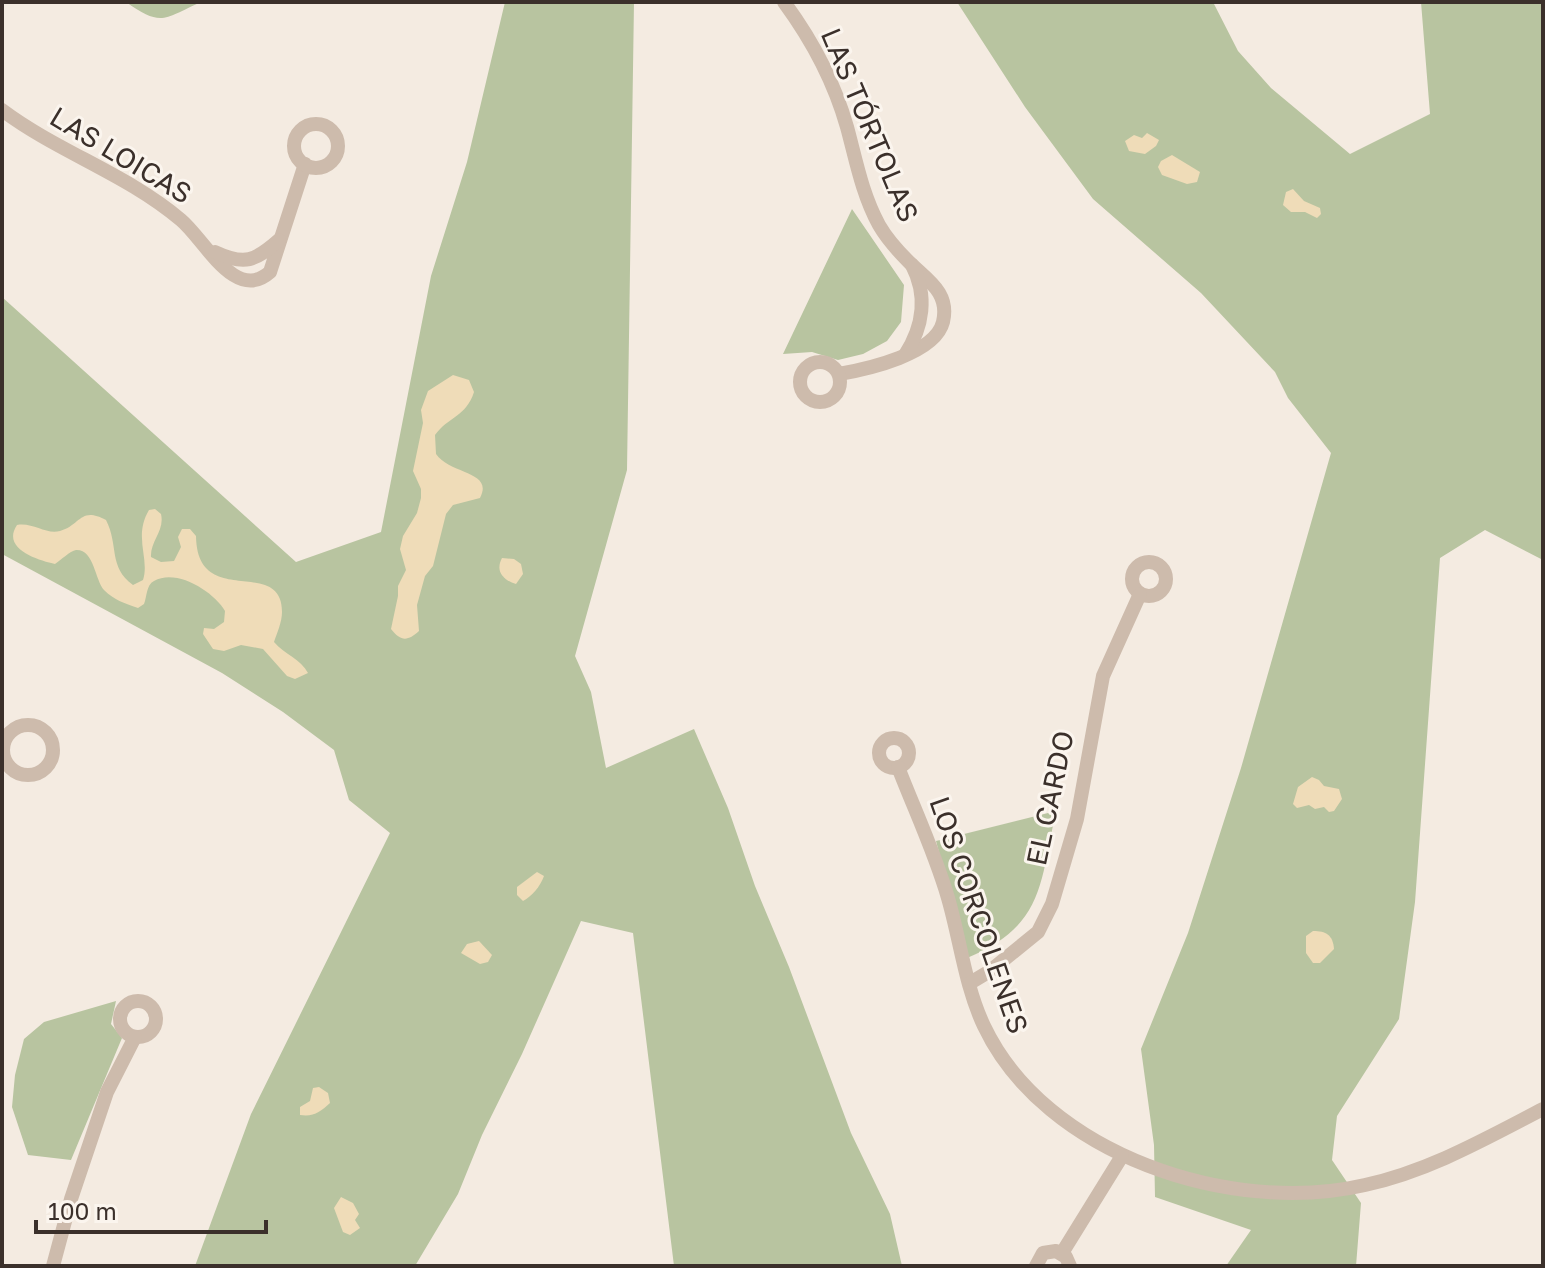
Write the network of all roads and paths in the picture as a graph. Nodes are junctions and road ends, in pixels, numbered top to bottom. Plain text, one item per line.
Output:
1 (784, 2) edge
2 (2, 110) edge
3 (305, 164) dead end
4 (279, 240) junction
5 (208, 249) junction
6 (912, 265) junction
7 (905, 355) junction
8 (839, 374) dead end
9 (1140, 594) dead end
10 (898, 767) dead end
11 (970, 983) junction
12 (135, 1037) dead end
13 (1543, 1109) edge
14 (1122, 1156) junction
15 (1066, 1260) edge
16 (53, 1266) edge
17 (1036, 1266) edge

1 - 6 street, LAS TÓRTOLAS
2 - 5 street, LAS LOICAS
3 - 4 street, LAS LOICAS
4 - 5 street
4 - 5 street, LAS LOICAS
6 - 7 street, LAS TÓRTOLAS
6 - 7 street, LAS TÓRTOLAS
7 - 8 street, LAS TÓRTOLAS
9 - 11 street, EL CARDO
10 - 11 street, LOS CORCOLENES
11 - 14 street, LOS CORCOLENES
12 - 16 street
13 - 14 street, LOS CORCOLENES
14 - 15 street
15 - 17 street

